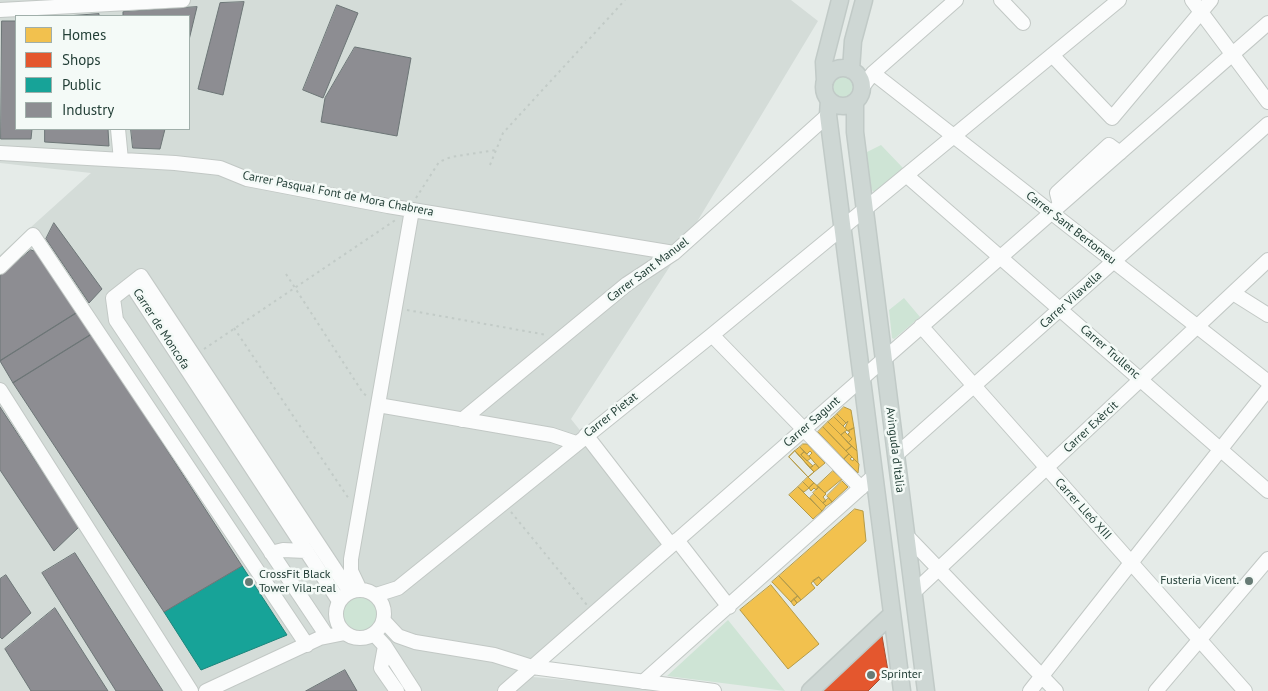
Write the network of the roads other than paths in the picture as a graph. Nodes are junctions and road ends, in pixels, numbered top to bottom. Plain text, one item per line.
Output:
1 (183, 0) edge
2 (840, 0) edge
3 (864, 0) edge
4 (956, 0) edge
5 (1001, 0) edge
6 (1119, 0) edge
7 (1192, 0) edge
8 (1211, 0) edge
9 (0, 10) edge
10 (110, 10) edge
11 (1201, 12) junction
12 (1268, 23) edge
13 (1023, 24) dead end
14 (1052, 55) junction
15 (1233, 55) junction
16 (851, 70) junction
17 (873, 73) junction
18 (825, 81) junction
19 (863, 86) junction
20 (1268, 102) edge
21 (855, 103) junction
22 (829, 108) junction
23 (1268, 124) edge
24 (118, 130) edge
25 (953, 136) junction
26 (0, 153) edge
27 (121, 160) junction
28 (906, 175) junction
29 (1056, 209) junction
30 (412, 210) junction
31 (865, 210) junction
32 (842, 227) junction
33 (674, 253) junction
34 (1001, 257) junction
35 (1268, 260) edge
36 (1114, 262) junction
37 (0, 267) edge
38 (131, 284) junction
39 (1233, 293) junction
40 (1061, 309) junction
41 (1268, 315) edge
42 (921, 326) junction
43 (1197, 327) junction
44 (712, 334) junction
45 (884, 359) junction
46 (862, 378) junction
47 (1141, 380) junction
48 (1268, 382) edge
49 (974, 386) junction
50 (0, 390) edge
51 (1268, 390) edge
52 (378, 405) junction
53 (462, 420) junction
54 (804, 429) junction
55 (581, 439) junction
56 (1221, 450) junction
57 (896, 455) junction
58 (1047, 468) junction
59 (874, 476) junction
60 (861, 488) junction
61 (1268, 491) edge
62 (906, 535) junction
63 (674, 543) junction
64 (306, 551) junction
65 (271, 553) junction
66 (1268, 559) edge
67 (1131, 563) junction
68 (940, 570) junction
69 (914, 592) junction
70 (350, 594) junction
71 (376, 595) junction
72 (729, 607) junction
73 (892, 614) junction
74 (336, 619) junction
75 (384, 621) junction
76 (346, 633) junction
77 (374, 634) junction
78 (322, 636) junction
79 (1199, 640) junction
80 (306, 645) junction
81 (386, 646) junction
82 (532, 667) junction
83 (1042, 676) junction
84 (643, 682) junction
85 (191, 691) edge
86 (206, 691) edge
87 (397, 691) edge
88 (414, 691) edge
89 (504, 691) edge
90 (714, 691) edge
91 (810, 691) edge
92 (902, 691) edge
93 (926, 691) edge
94 (1030, 691) edge
95 (1056, 691) edge
96 (1156, 691) edge
97 (1244, 691) edge

1 - 10 street
2 - 18 main road
3 - 16 main road
4 - 17 street
5 - 13 street
6 - 14 street
7 - 11 street
8 - 11 street
9 - 10 street
11 - 14 street
11 - 15 street
12 - 15 street, Carrer Sagunt
14 - 25 street
15 - 20 street
15 - 29 street, Carrer Sagunt
16 - 18 main road
16 - 19 main road
17 - 19 street
17 - 25 street, Carrer Sant Bertomeu
18 - 22 main road
19 - 21 main road
21 - 22 main road
21 - 31 main road, Avinguda d'Itàlia
22 - 32 main road, Avinguda d'Itàlia
22 - 33 street, Carrer Sant Manuel
23 - 36 street, Carrer Vilavella
24 - 27 street
25 - 28 street
25 - 29 street, Carrer Sant Bertomeu
26 - 27 street, Carrer Pasqual Font de Mora Chabrera
27 - 30 street, Carrer Pasqual Font de Mora Chabrera
28 - 31 street
28 - 34 street, Carrer Trullenc
29 - 34 street, Carrer Sagunt
29 - 36 street, Carrer Sant Bertomeu
30 - 33 street, Carrer Pasqual Font de Mora Chabrera
30 - 52 street
31 - 32 street
31 - 45 main road, Avinguda d'Itàlia
32 - 44 street, Carrer Pietat
32 - 46 main road, Avinguda d'Itàlia
33 - 53 street, Carrer Sant Manuel
34 - 40 street, Carrer Trullenc
34 - 42 street, Carrer Sagunt
35 - 39 street, Carrer Exèrcit
36 - 40 street, Carrer Vilavella
36 - 43 street, Carrer Sant Bertomeu
37 - 80 street
38 - 64 street, Carrer de Moncofa
38 - 65 street
38 - 70 street, Carrer de Moncofa
39 - 41 street
39 - 43 street, Carrer Exèrcit
40 - 47 street, Carrer Trullenc
40 - 49 street, Carrer Vilavella
42 - 45 street, Carrer Sagunt
42 - 49 street, Carrer Lleó XIII
43 - 47 street, Carrer Exèrcit
43 - 48 street, Carrer Sant Bertomeu
44 - 54 street
44 - 55 street, Carrer Pietat
45 - 46 street, Carrer Sagunt
45 - 57 main road, Avinguda d'Itàlia
46 - 54 street, Carrer Sagunt
46 - 59 main road, Avinguda d'Itàlia
47 - 56 street, Carrer Trullenc
47 - 58 street, Carrer Exèrcit
49 - 57 street, Carrer Vilavella
49 - 58 street, Carrer Lleó XIII
50 - 85 street
51 - 56 street
52 - 53 street
52 - 70 street
53 - 55 street
54 - 60 street
54 - 63 street, Carrer Sagunt
55 - 63 street
55 - 71 street, Carrer Pietat
56 - 61 street, Carrer Trullenc
56 - 67 street
57 - 62 main road, Avinguda d'Itàlia
58 - 67 street, Carrer Lleó XIII
58 - 68 street, Carrer Exèrcit
59 - 60 street
59 - 73 main road, Avinguda d'Itàlia
60 - 72 street
62 - 68 street
62 - 69 main road, Avinguda d'Itàlia
63 - 72 street
63 - 82 street, Carrer Sagunt
64 - 65 street
64 - 70 street, Carrer de Moncofa
65 - 78 street
66 - 79 street
67 - 79 street, Carrer Lleó XIII
67 - 83 street
68 - 69 street, Carrer Exèrcit
68 - 83 street
69 - 93 main road, Avinguda d'Itàlia
70 - 71 street
70 - 74 street
71 - 75 street
72 - 84 street
73 - 91 main road
73 - 92 main road, Avinguda d'Itàlia
74 - 76 street
74 - 78 street
75 - 77 street
75 - 82 street
76 - 77 street
76 - 78 street
77 - 81 street
78 - 80 street
79 - 96 street
79 - 97 street, Carrer Lleó XIII
80 - 86 street
81 - 87 street
81 - 88 street
82 - 84 street
82 - 89 street, Carrer Sagunt
83 - 94 street
83 - 95 street
84 - 90 street

